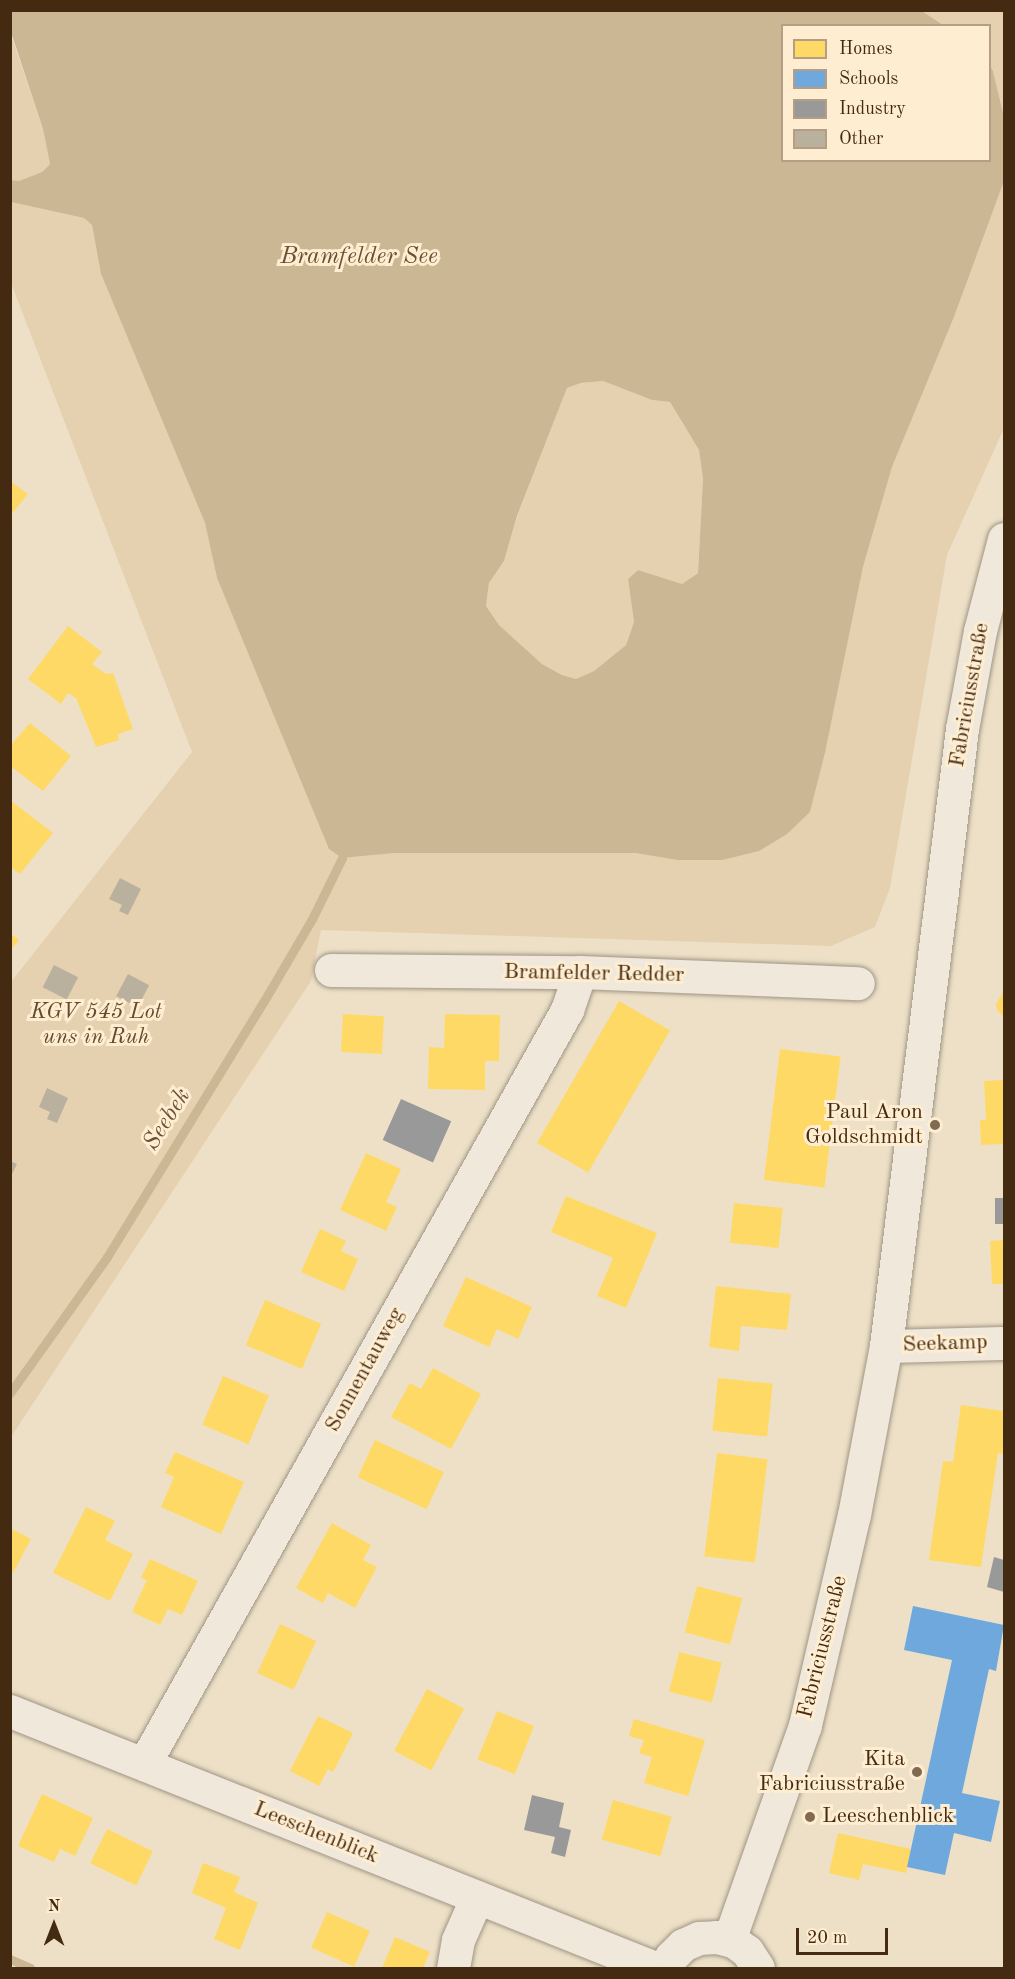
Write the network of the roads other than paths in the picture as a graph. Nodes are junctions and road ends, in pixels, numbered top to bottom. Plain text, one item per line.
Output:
1 (1005, 539) edge
2 (331, 970) dead end
3 (580, 972) junction
4 (858, 983) dead end
5 (1005, 1342) edge
6 (886, 1346) junction
7 (10, 1711) edge
8 (144, 1764) junction
9 (477, 1897) junction
10 (729, 1940) junction
11 (453, 1968) edge
12 (655, 1968) edge
13 (664, 1968) edge
14 (758, 1968) edge

1 - 6 street, Fabriciusstraße
2 - 3 street, Bramfelder Redder
3 - 4 street, Bramfelder Redder
3 - 8 street, Sonnentauweg
5 - 6 street, Seekamp
6 - 10 street, Fabriciusstraße
7 - 8 street, Leeschenblick
8 - 9 street, Leeschenblick
9 - 11 street
9 - 12 street, Leeschenblick
10 - 13 street
10 - 14 street

